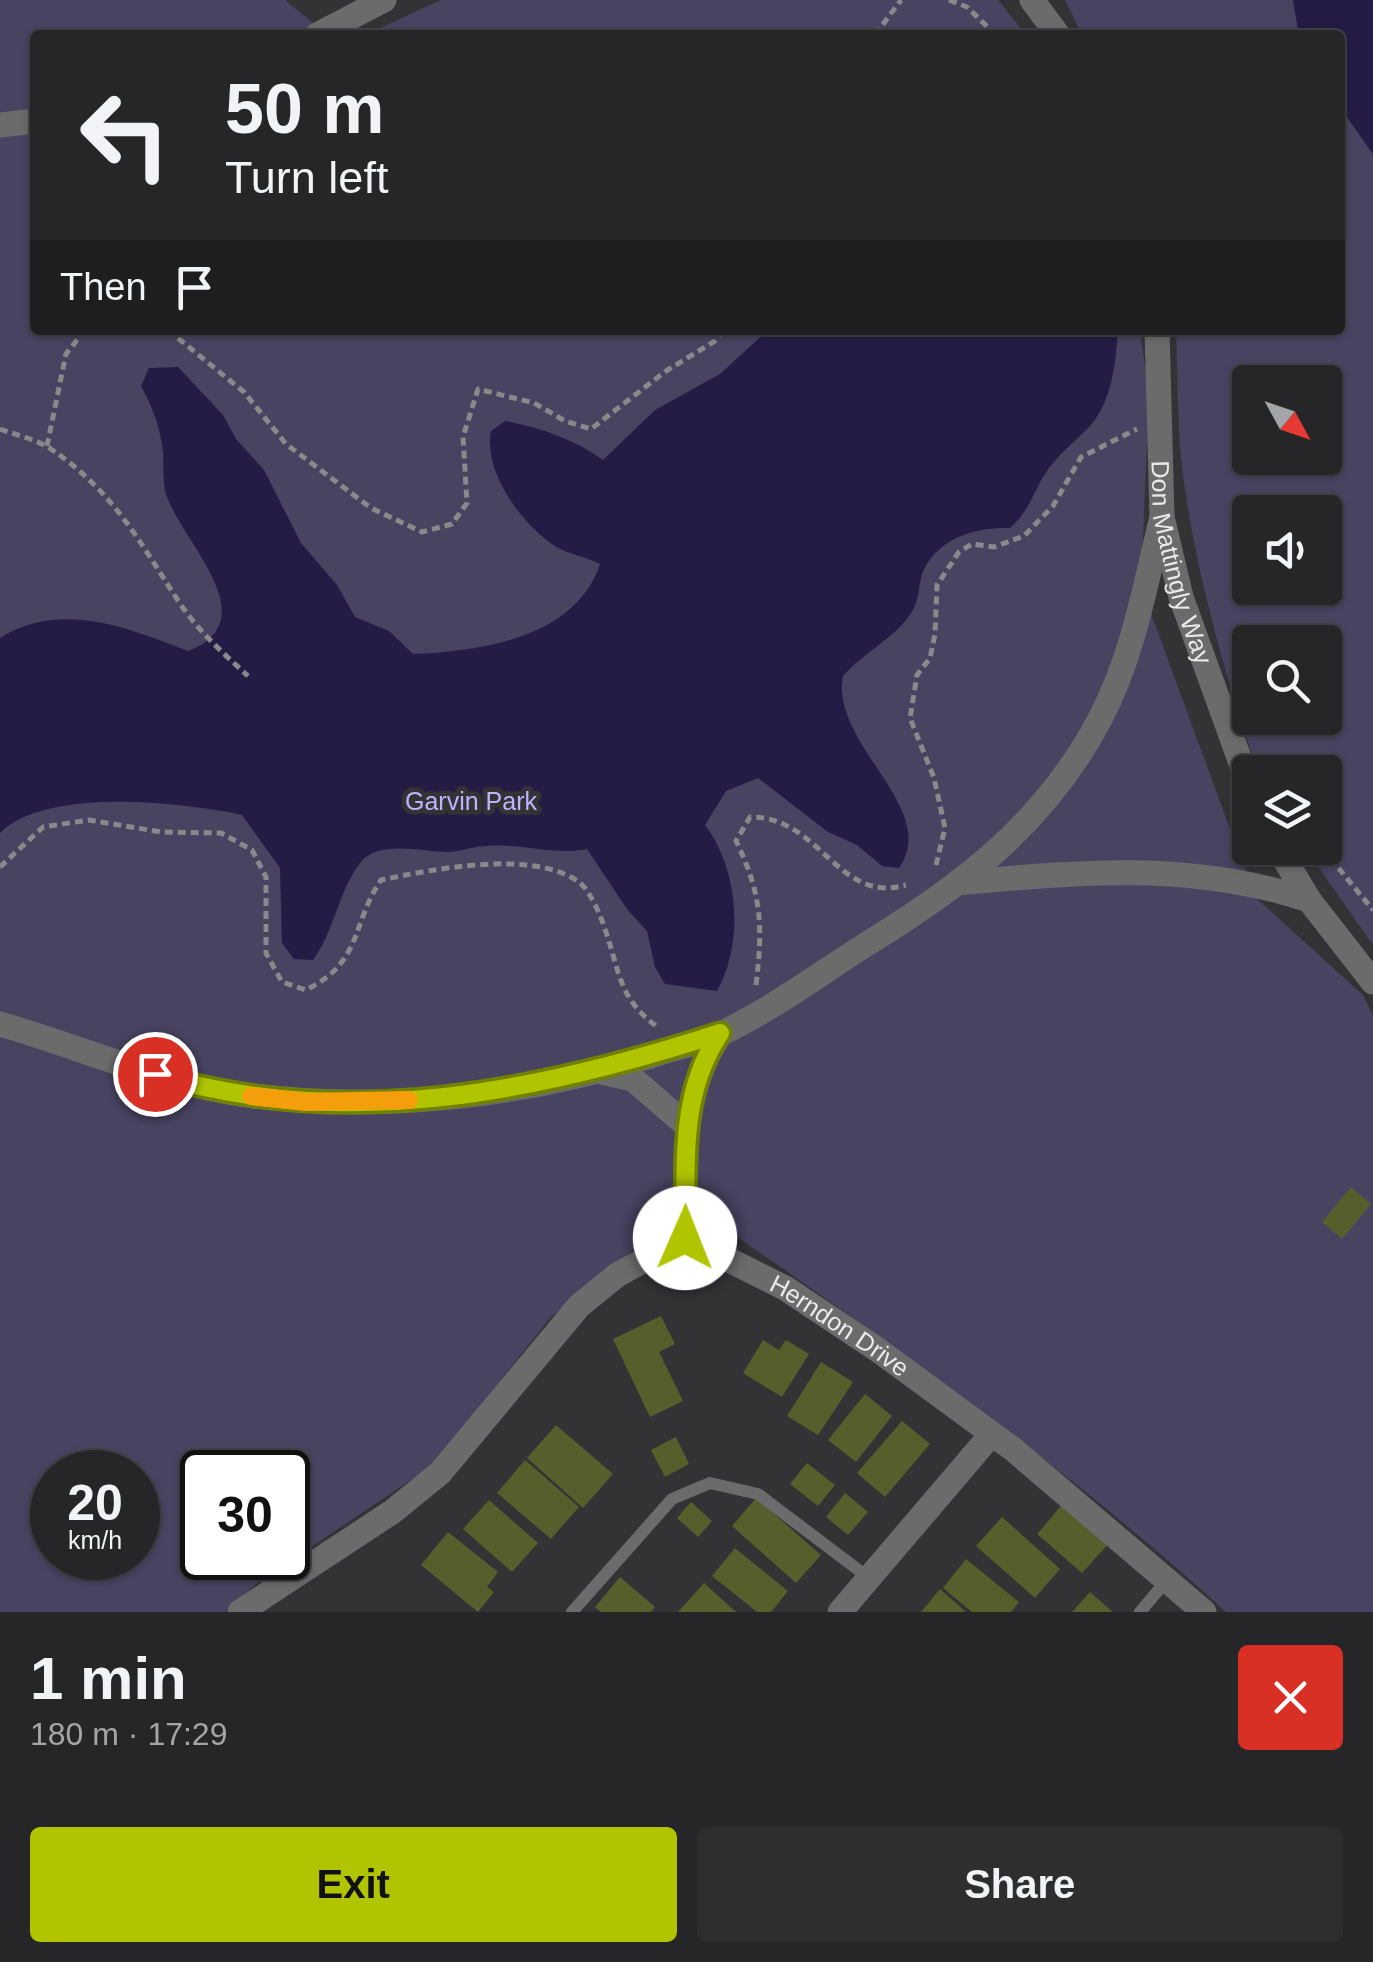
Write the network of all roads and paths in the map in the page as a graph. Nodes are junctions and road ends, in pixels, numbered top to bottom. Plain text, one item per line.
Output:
1 (384, 0) edge
2 (902, 0) edge
3 (949, 0) edge
4 (1039, 4) edge
5 (327, 30) edge
6 (879, 30) edge
7 (991, 30) edge
8 (1055, 30) edge
9 (30, 122) edge
10 (0, 125) edge
11 (82, 335) edge
12 (174, 335) edge
13 (720, 335) edge
14 (1157, 335) edge
15 (0, 428) edge
16 (1161, 429) junction
17 (48, 446) junction
18 (1162, 517) junction
19 (248, 676) dead end
20 (1238, 755) edge
21 (1288, 865) edge
22 (1336, 865) edge
23 (0, 867) edge
24 (926, 873) dead end
25 (917, 882) dead end
26 (958, 883) junction
27 (1309, 900) junction
28 (1373, 910) edge
29 (1373, 982) edge
30 (743, 996) dead end
31 (0, 1024) edge
32 (676, 1028) dead end
33 (720, 1033) junction
34 (600, 1072) junction
35 (685, 1124) junction
36 (685, 1238) junction
37 (990, 1436) junction
38 (869, 1578) junction
39 (1168, 1580) junction
40 (240, 1612) edge
41 (572, 1612) edge
42 (840, 1612) edge
43 (1140, 1612) edge
44 (1204, 1612) edge

1 - 5 street
2 - 6 path
3 - 7 path
4 - 8 street
9 - 10 street
11 - 17 path
12 - 13 path
14 - 16 street, Don Mattingly Way
15 - 17 path
16 - 18 street, Don Mattingly Way
16 - 24 path
17 - 19 path
18 - 20 street, Don Mattingly Way
18 - 26 street
21 - 27 street
22 - 28 path
23 - 32 path
25 - 30 path
26 - 27 street
26 - 33 street
27 - 29 street
31 - 34 street
33 - 34 street
33 - 35 street
34 - 35 street
35 - 36 street
36 - 37 street, Herndon Drive
36 - 40 street
37 - 38 street
37 - 39 street, Herndon Drive
38 - 41 lane
38 - 42 street
39 - 43 lane
39 - 44 street, Herndon Drive

